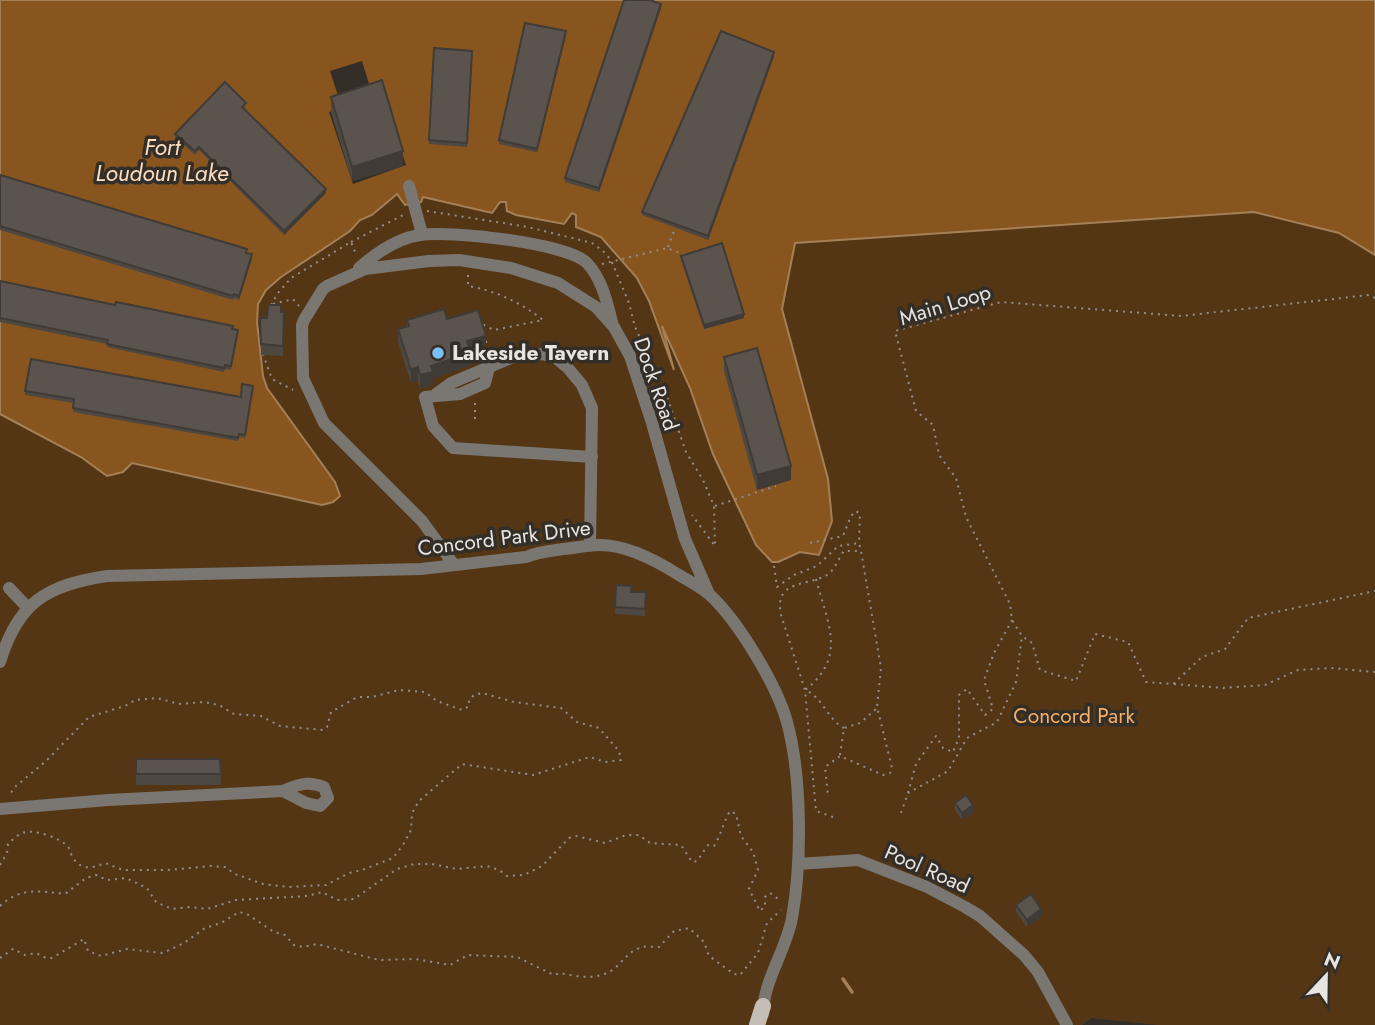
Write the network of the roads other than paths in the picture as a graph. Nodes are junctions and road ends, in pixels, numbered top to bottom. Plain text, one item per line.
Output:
1 (409, 186) dead end
2 (422, 234) junction
3 (351, 275) junction
4 (614, 327) junction
5 (592, 457) junction
6 (590, 546) junction
7 (454, 565) junction
8 (9, 588) dead end
9 (709, 594) junction
10 (28, 608) junction
11 (0, 662) edge
12 (283, 791) dead end
13 (0, 810) edge
14 (798, 864) junction
15 (763, 1006) junction
16 (757, 1025) edge
17 (763, 1025) edge
18 (1067, 1025) edge

1 - 2 street
2 - 3 street
2 - 4 street
3 - 4 street, Dock Road
3 - 7 street, Dock Road
4 - 9 street, Dock Road
5 - 5 street
5 - 6 street
6 - 7 street, Concord Park Drive
6 - 9 street, Concord Park Drive
7 - 10 street, Concord Park Drive
8 - 10 street
9 - 14 street, Concord Park Drive
10 - 11 street, Concord Park Drive
12 - 13 street
14 - 15 street, Concord Park Drive
14 - 18 street, Pool Road
15 - 16 main road
15 - 17 street, Concord Park Drive

